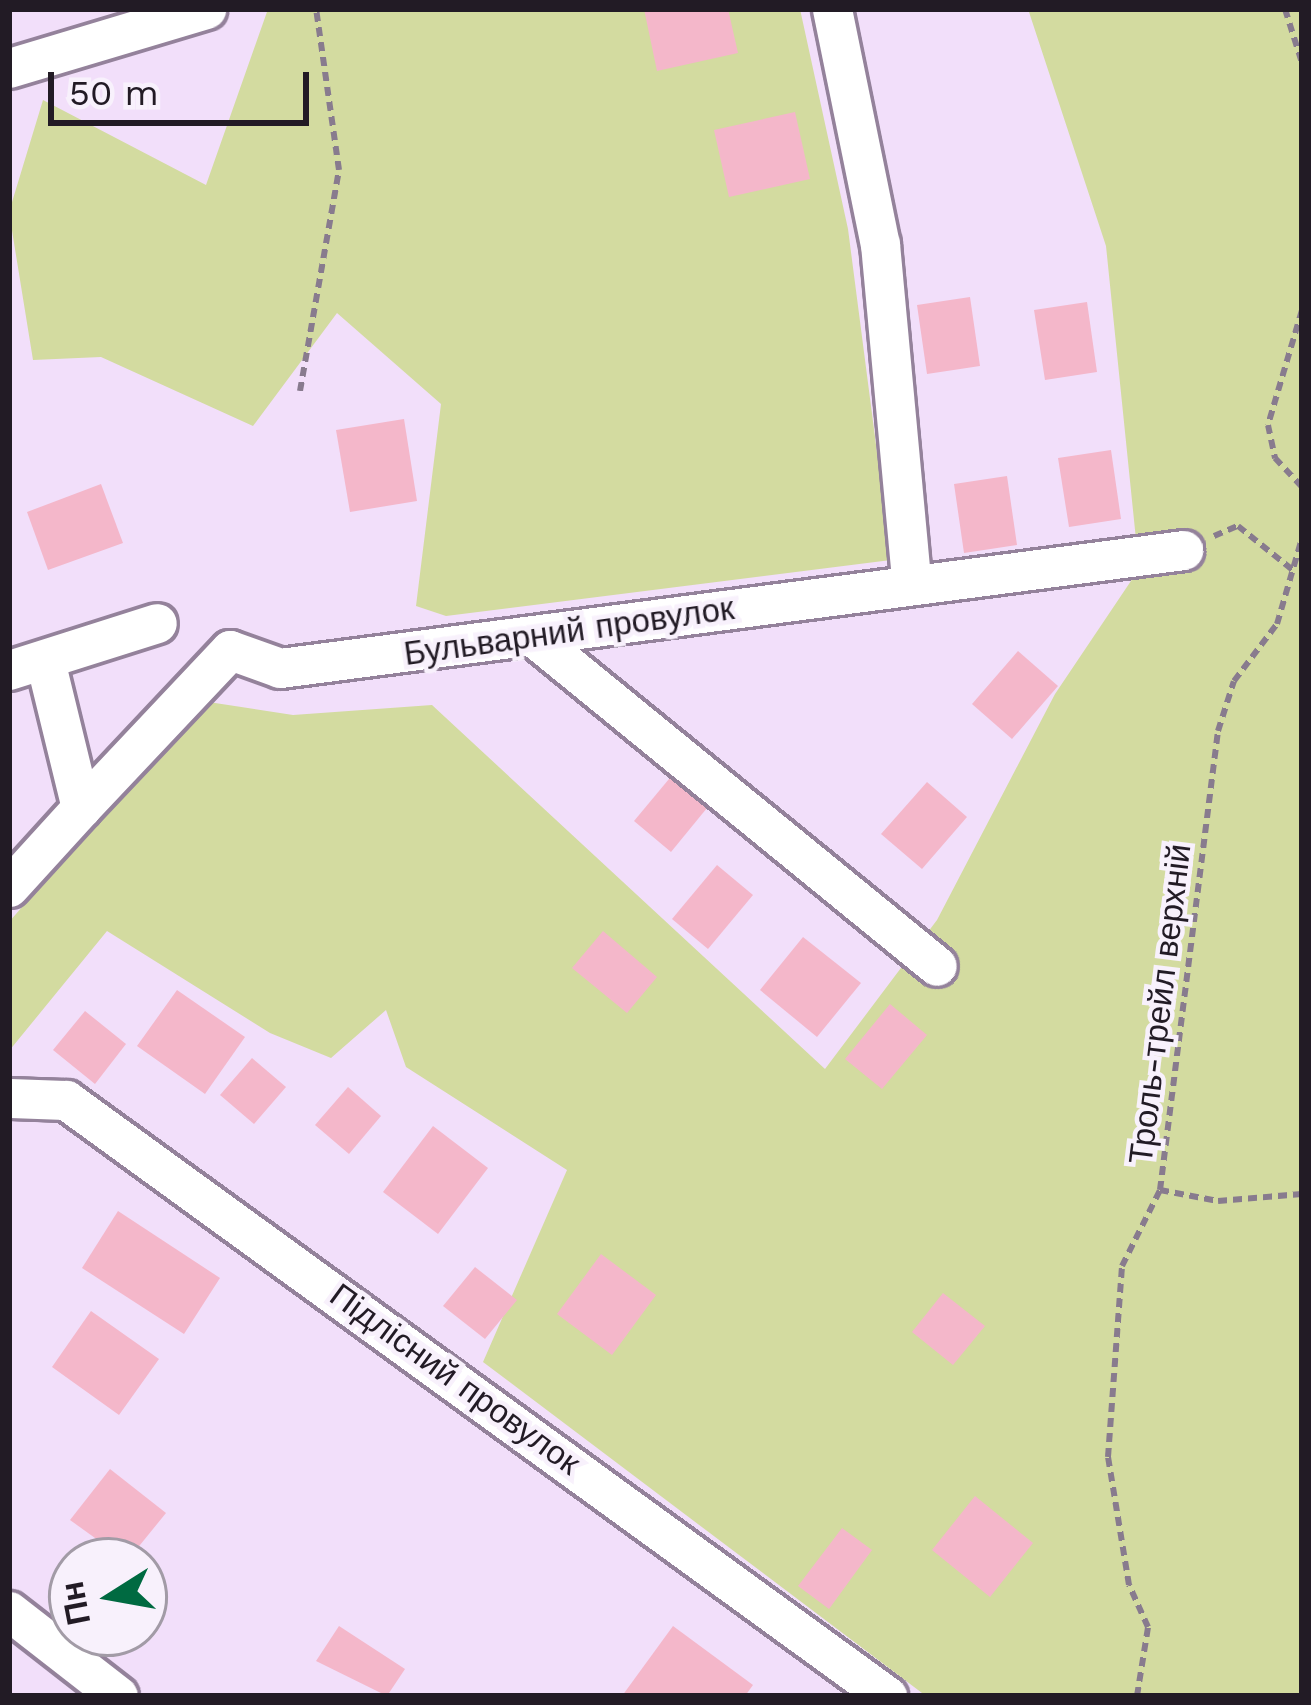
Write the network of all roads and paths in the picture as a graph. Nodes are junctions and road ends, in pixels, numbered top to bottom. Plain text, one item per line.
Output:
1 (206, 9) edge
2 (316, 9) edge
3 (832, 9) edge
4 (1285, 9) edge
5 (1302, 63) edge
6 (9, 68) edge
7 (1302, 310) edge
8 (300, 391) dead end
9 (1302, 488) edge
10 (1302, 538) edge
11 (1183, 550) joint
12 (1294, 571) junction
13 (910, 580) junction
14 (157, 623) dead end
15 (536, 639) junction
16 (27, 665) edge
17 (81, 808) junction
18 (9, 887) edge
19 (937, 966) dead end
20 (9, 1098) edge
21 (1160, 1190) junction
22 (1302, 1194) edge
23 (9, 1611) edge
24 (118, 1696) edge
25 (887, 1696) edge
26 (1137, 1696) edge

1 - 6 street
2 - 8 path
3 - 13 street
4 - 5 path
7 - 9 path
10 - 12 path, Троль-трейл верхній
11 - 12 path
11 - 13 street, Бульварний провулок
12 - 21 path, Троль-трейл верхній
13 - 15 street, Бульварний провулок
14 - 16 street
15 - 17 street, Бульварний провулок
15 - 19 street
16 - 17 street
17 - 18 street
20 - 25 street, Підлісний провулок
21 - 22 path
21 - 26 path, Троль-трейл верхній
23 - 24 street

